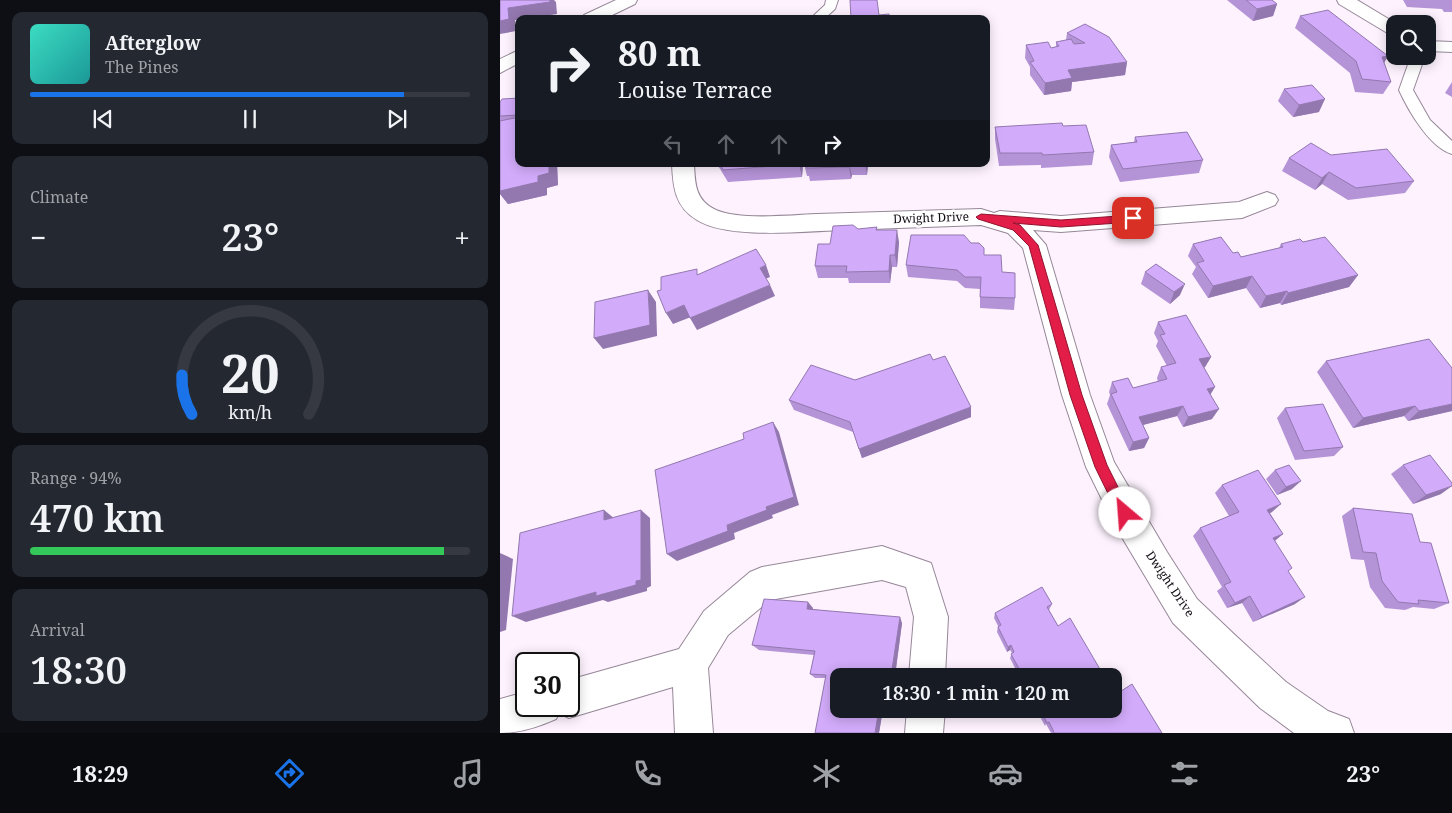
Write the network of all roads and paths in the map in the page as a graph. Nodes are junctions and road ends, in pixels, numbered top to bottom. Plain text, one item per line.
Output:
1 (629, 0) edge
2 (832, 0) edge
3 (1345, 0) edge
4 (598, 15) edge
5 (821, 15) edge
6 (1386, 25) edge
7 (1436, 46) edge
8 (1452, 47) edge
9 (515, 58) edge
10 (1415, 65) edge
11 (500, 67) edge
12 (1452, 149) edge
13 (683, 167) edge
14 (1267, 200) dead end
15 (981, 217) junction
16 (690, 664) junction
17 (928, 668) edge
18 (580, 696) edge
19 (515, 714) edge
20 (500, 718) edge
21 (925, 718) edge
22 (694, 733) edge
23 (924, 733) edge
24 (1335, 733) edge

1 - 4 street
2 - 5 lane
3 - 6 street
7 - 8 street
9 - 11 street
10 - 12 lane
13 - 15 street, Dwight Drive
14 - 15 street
15 - 24 street, Dwight Drive
16 - 17 street
16 - 18 street
16 - 22 street
19 - 20 street
21 - 23 street

